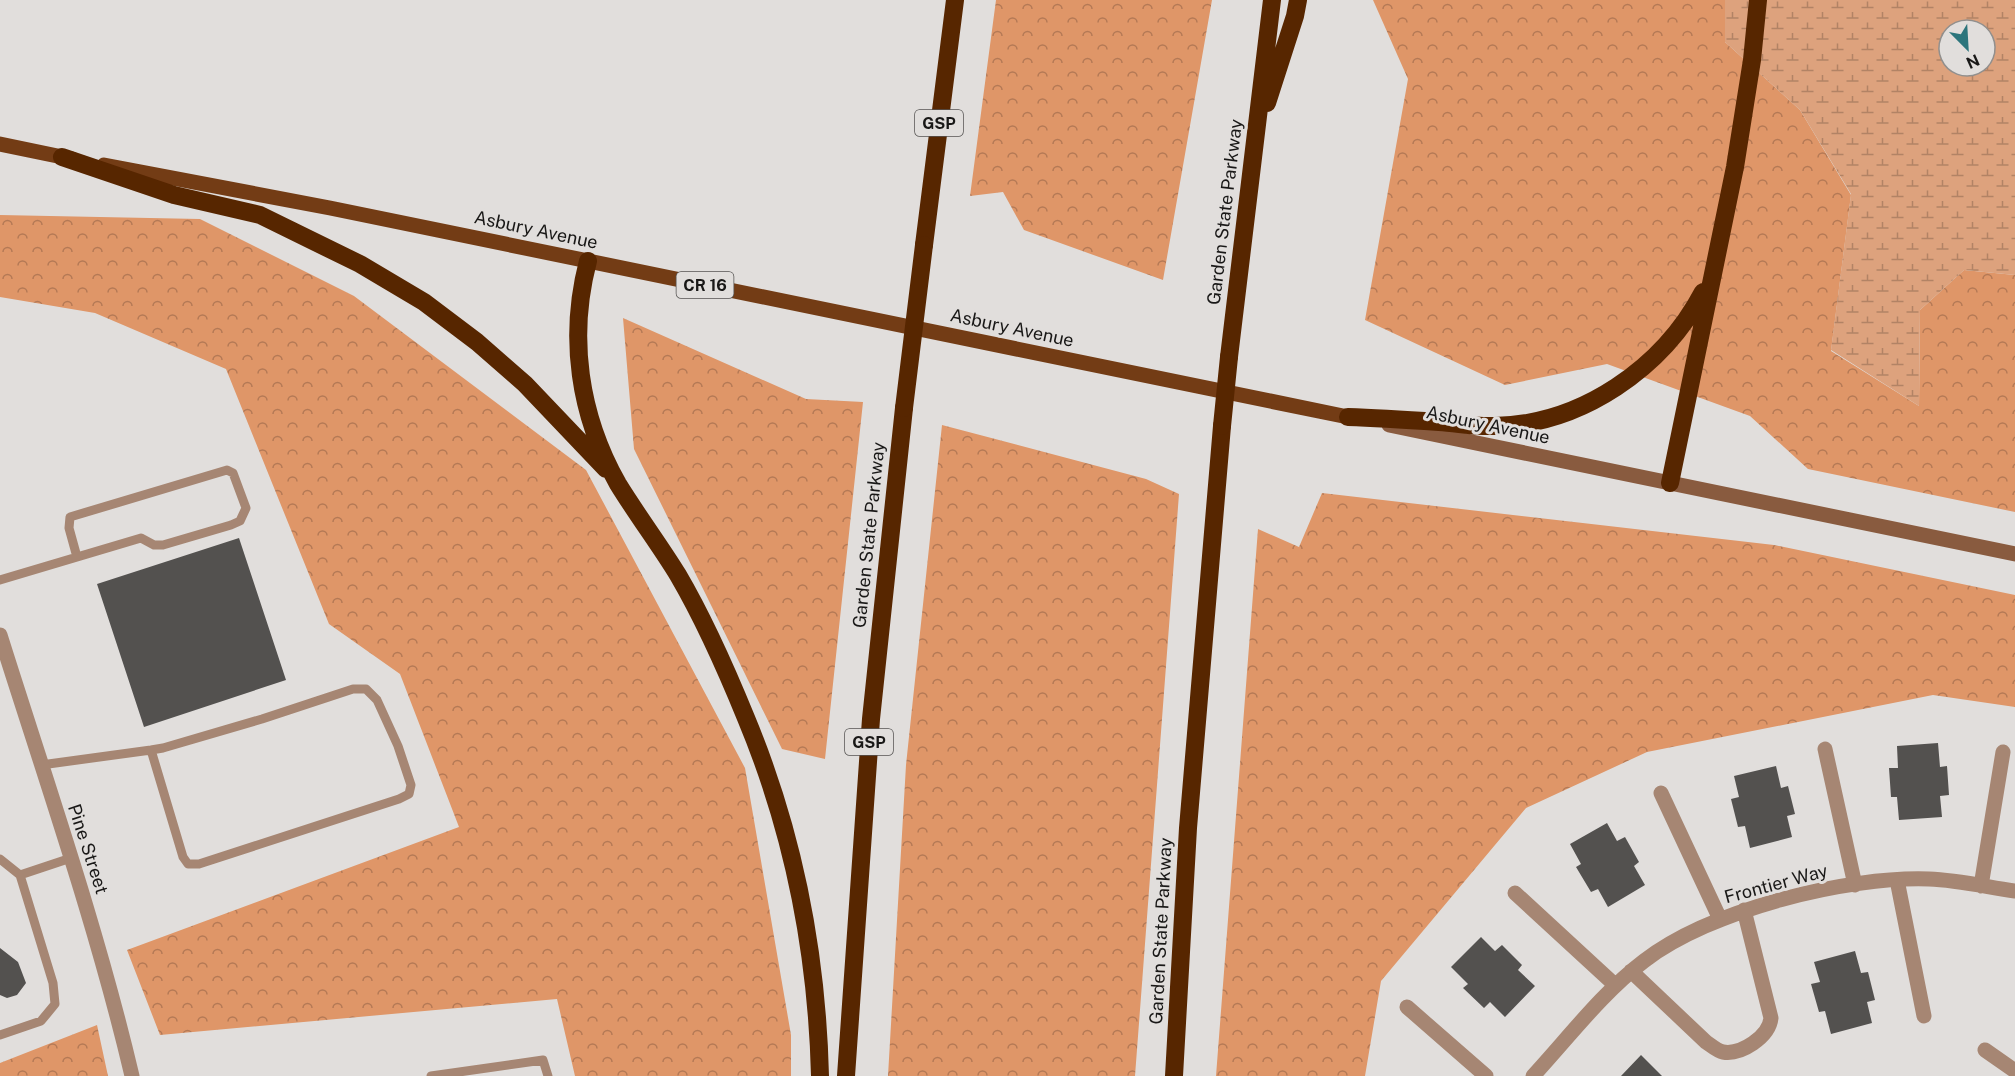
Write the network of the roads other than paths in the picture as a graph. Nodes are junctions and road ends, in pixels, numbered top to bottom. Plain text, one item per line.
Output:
1 (955, 0) edge
2 (1272, 0) edge
3 (1298, 0) edge
4 (1758, 0) edge
5 (0, 144) edge
6 (1253, 148) junction
7 (62, 157) junction
8 (588, 261) junction
9 (1711, 277) junction
10 (1348, 417) junction
11 (618, 482) junction
12 (1670, 483) junction
13 (2015, 554) edge
14 (77, 557) junction
15 (0, 580) edge
16 (0, 635) edge
17 (1825, 749) dead end
18 (151, 750) junction
19 (2003, 752) dead end
20 (41, 765) junction
21 (1661, 793) dead end
22 (71, 858) junction
23 (0, 859) edge
24 (20, 875) junction
25 (1897, 880) junction
26 (1855, 885) junction
27 (1981, 886) junction
28 (2015, 891) edge
29 (1515, 893) dead end
30 (1744, 910) junction
31 (1720, 919) junction
32 (1631, 971) junction
33 (1615, 985) junction
34 (1407, 1008) dead end
35 (1924, 1016) dead end
36 (0, 1035) edge
37 (1985, 1050) dead end
38 (2015, 1071) edge
39 (132, 1076) edge
40 (431, 1076) edge
41 (548, 1076) edge
42 (820, 1076) edge
43 (846, 1076) edge
44 (1174, 1076) edge
45 (1486, 1076) edge
46 (1533, 1076) edge

1 - 43 highway, Garden State Parkway / GSP, bridge
2 - 6 highway, Garden State Parkway
3 - 6 highway
4 - 9 highway
5 - 7 main road, Asbury Avenue / CR 16
6 - 44 highway, Garden State Parkway, bridge
7 - 8 main road, Asbury Avenue / CR 16
7 - 11 highway
8 - 10 main road, Asbury Avenue / CR 16
8 - 11 highway
9 - 10 highway
9 - 12 highway
10 - 12 main road, Asbury Avenue / CR 16
11 - 42 highway
12 - 13 main road, Asbury Avenue / CR 16
14 - 14 lane
14 - 15 lane
16 - 20 street, Pine Street
17 - 26 street
18 - 18 lane
18 - 20 lane
19 - 27 street
20 - 22 street, Pine Street
21 - 31 street
22 - 24 lane
22 - 39 street, Pine Street
23 - 24 lane
24 - 36 lane
25 - 26 street, Frontier Way
25 - 27 street, Frontier Way
25 - 35 street
26 - 30 street, Frontier Way
27 - 28 street, Frontier Way
29 - 33 street
30 - 31 street, Frontier Way
30 - 32 street
31 - 32 street, Frontier Way
32 - 33 street, Frontier Way
33 - 46 street, Frontier Way
34 - 45 street
37 - 38 street
40 - 41 lane

